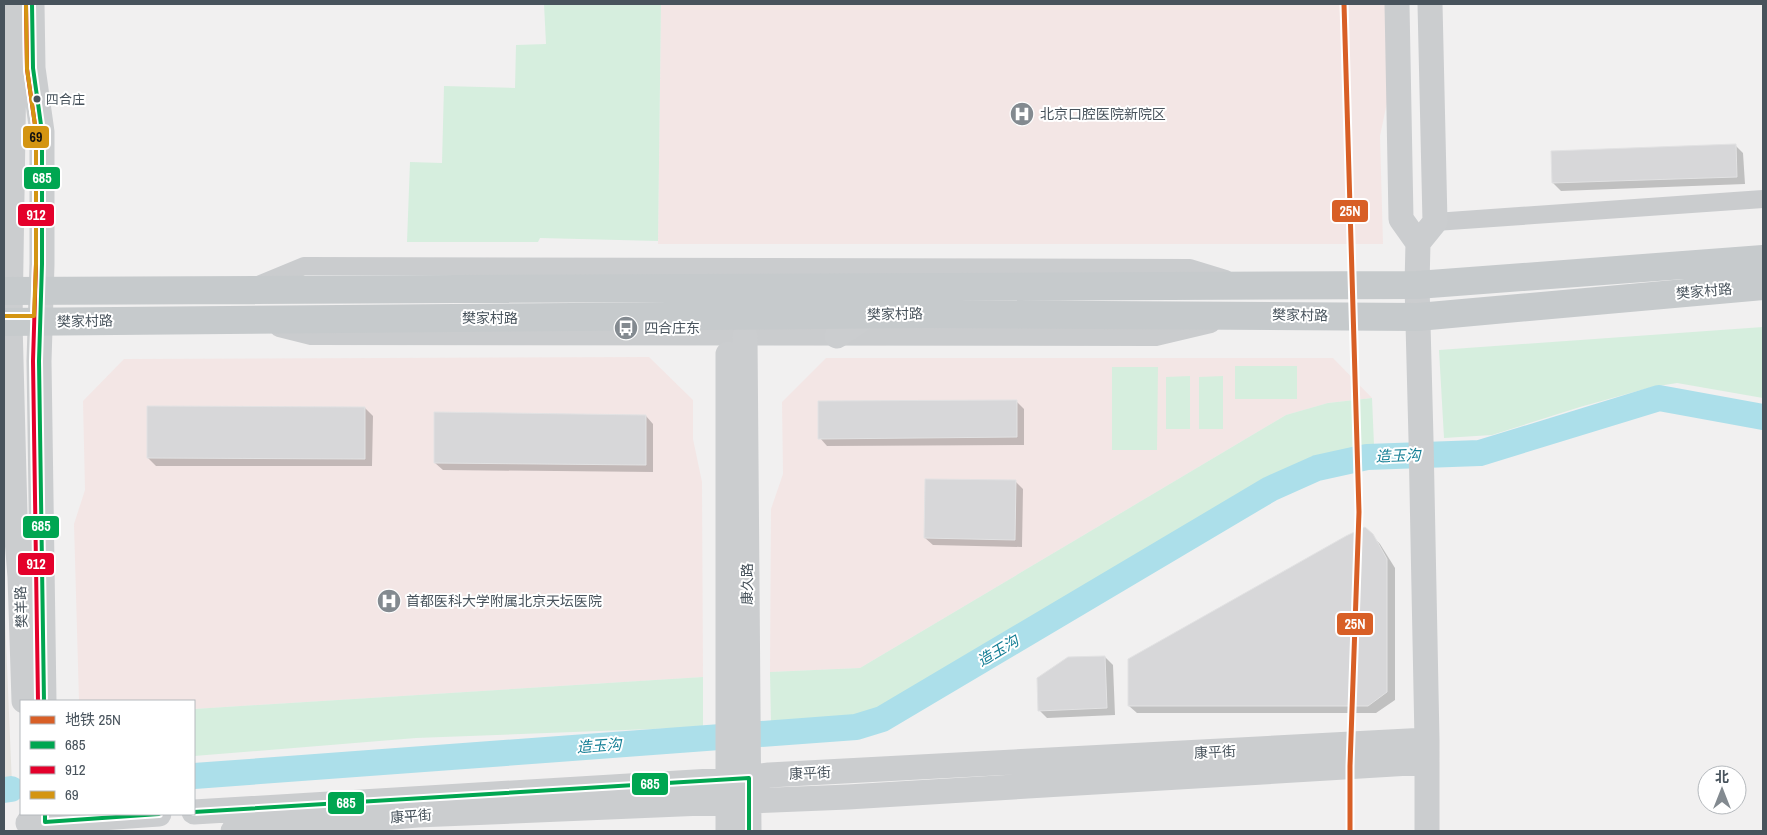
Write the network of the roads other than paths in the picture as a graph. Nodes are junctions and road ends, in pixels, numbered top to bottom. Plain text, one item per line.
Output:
1 (15, 4) edge
2 (32, 4) edge
3 (1397, 4) edge
4 (1430, 4) edge
5 (1763, 198) edge
6 (1435, 222) junction
7 (1418, 243) junction
8 (1763, 259) edge
9 (1417, 285) junction
10 (1763, 286) edge
11 (20, 291) edge
12 (868, 315) junction
13 (1252, 315) junction
14 (1418, 317) junction
15 (250, 320) junction
16 (20, 322) edge
17 (736, 336) junction
18 (837, 336) junction
19 (24, 700) edge
20 (44, 700) edge
21 (1427, 751) junction
22 (738, 790) junction
23 (195, 812) edge
24 (144, 815) edge
25 (36, 822) edge
26 (234, 831) edge
27 (728, 831) edge
28 (748, 831) edge
29 (1427, 831) edge

1 - 11 street, 樊羊路
2 - 11 street, 樊羊路
3 - 7 street
4 - 6 street
5 - 6 street
6 - 7 street
7 - 9 street
8 - 9 main road, 樊家村路
9 - 11 main road, 樊家村路
9 - 14 street
10 - 14 main road, 樊家村路
11 - 16 street, 樊羊路
12 - 13 main road, 樊家村路
12 - 15 main road, 樊家村路
12 - 18 street
13 - 14 main road, 樊家村路
13 - 18 street
14 - 21 street
15 - 16 main road, 樊家村路
15 - 17 street
16 - 19 street, 樊羊路
16 - 20 street, 樊羊路
17 - 18 street
17 - 22 street, 康久路
21 - 22 street, 康平街
21 - 29 street
22 - 23 street, 康平街
22 - 26 street, 康平街
22 - 27 street, 康久路
22 - 28 street, 康久路
24 - 25 street

